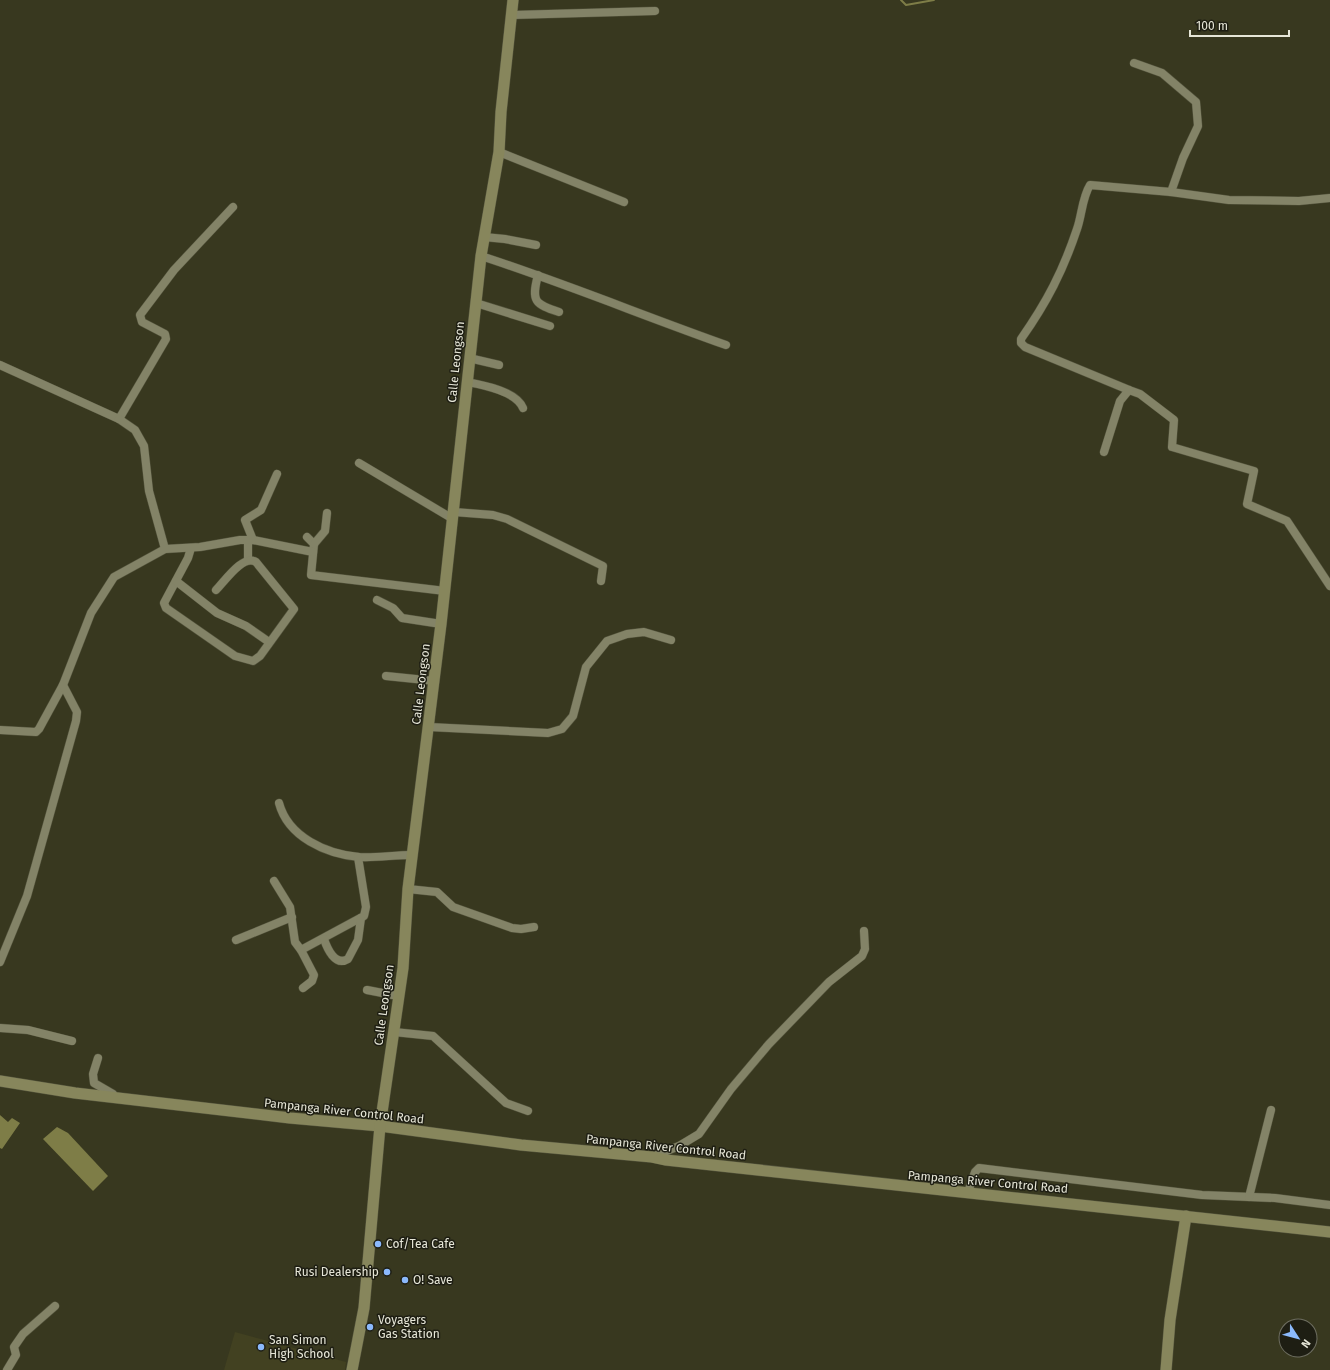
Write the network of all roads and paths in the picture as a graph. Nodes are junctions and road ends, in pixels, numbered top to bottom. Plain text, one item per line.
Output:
1 (513, 0) edge
2 (655, 11) dead end
3 (512, 15) junction
4 (1134, 63) dead end
5 (499, 152) junction
6 (1171, 192) junction
7 (1330, 198) edge
8 (624, 202) dead end
9 (233, 207) dead end
10 (484, 237) junction
11 (536, 246) dead end
12 (481, 256) junction
13 (538, 275) junction
14 (476, 303) junction
15 (559, 312) dead end
16 (550, 326) dead end
17 (726, 345) dead end
18 (469, 358) junction
19 (0, 365) edge
20 (499, 365) dead end
21 (467, 382) junction
22 (1129, 390) junction
23 (523, 408) dead end
24 (119, 419) junction
25 (1104, 452) dead end
26 (359, 463) dead end
27 (277, 474) dead end
28 (327, 512) dead end
29 (454, 515) junction
30 (307, 538) dead end
31 (250, 540) junction
32 (191, 548) junction
33 (313, 548) junction
34 (165, 549) junction
35 (248, 560) junction
36 (601, 581) dead end
37 (176, 582) junction
38 (1330, 586) edge
39 (216, 590) dead end
40 (445, 591) junction
41 (377, 600) dead end
42 (441, 624) junction
43 (671, 640) dead end
44 (269, 642) junction
45 (386, 676) dead end
46 (435, 681) junction
47 (63, 685) junction
48 (429, 727) junction
49 (0, 730) edge
50 (279, 803) dead end
51 (412, 855) junction
52 (358, 856) junction
53 (274, 881) dead end
54 (408, 888) junction
55 (292, 917) junction
56 (361, 918) junction
57 (534, 927) dead end
58 (864, 931) dead end
59 (324, 938) junction
60 (236, 940) dead end
61 (300, 950) junction
62 (0, 962) edge
63 (303, 988) dead end
64 (367, 990) dead end
65 (398, 996) junction
66 (0, 1028) edge
67 (394, 1032) junction
68 (72, 1041) dead end
69 (98, 1058) dead end
70 (0, 1081) edge
71 (114, 1097) junction
72 (1271, 1110) dead end
73 (528, 1111) dead end
74 (380, 1126) junction
75 (652, 1157) junction
76 (968, 1192) junction
77 (1248, 1197) junction
78 (1330, 1205) edge
79 (1186, 1216) junction
80 (1330, 1232) edge
81 (55, 1306) dead end
82 (6, 1370) edge
83 (352, 1370) edge
84 (1166, 1370) edge

1 - 3 street, Calle Leongson
2 - 3 street
3 - 5 street, Calle Leongson
4 - 6 street
5 - 8 street
5 - 10 street, Calle Leongson
6 - 7 street
6 - 22 street
9 - 24 street
10 - 11 street
10 - 12 street, Calle Leongson
12 - 13 street
12 - 14 street, Calle Leongson
13 - 15 street
13 - 17 street
14 - 16 street
14 - 18 street, Calle Leongson
18 - 20 street
18 - 21 street, Calle Leongson
19 - 24 street
21 - 23 street
21 - 29 street, Calle Leongson
22 - 25 street
22 - 38 street
24 - 34 street
26 - 29 street
27 - 31 street
28 - 33 street
29 - 36 street
29 - 40 street, Calle Leongson
30 - 33 street
31 - 32 street
31 - 33 street
31 - 35 street
32 - 34 street
32 - 37 street
33 - 40 street
34 - 47 street
35 - 39 street
35 - 44 street
37 - 44 street
37 - 44 street
40 - 42 street, Calle Leongson
41 - 42 street
42 - 46 street, Calle Leongson
43 - 48 street
45 - 46 street
46 - 48 street, Calle Leongson
47 - 49 street
47 - 62 street
48 - 51 street, Calle Leongson
50 - 52 street
51 - 52 street
51 - 54 street, Calle Leongson
52 - 56 street
53 - 55 street
54 - 57 street
54 - 65 street, Calle Leongson
55 - 60 street
55 - 61 street
56 - 59 street
56 - 59 street
58 - 75 street
59 - 61 street
61 - 63 street
64 - 65 street
65 - 67 street, Calle Leongson
66 - 68 street
67 - 73 street
67 - 74 street, Calle Leongson
69 - 71 street
70 - 71 street, Pampanga River Control Road
71 - 74 street, Pampanga River Control Road
72 - 77 street
74 - 75 street, Pampanga River Control Road
74 - 83 street, Calle Leongson
75 - 76 street, Pampanga River Control Road
76 - 77 street
76 - 79 street, Pampanga River Control Road
77 - 78 street
79 - 80 street, Pampanga River Control Road
79 - 84 street
81 - 82 street

